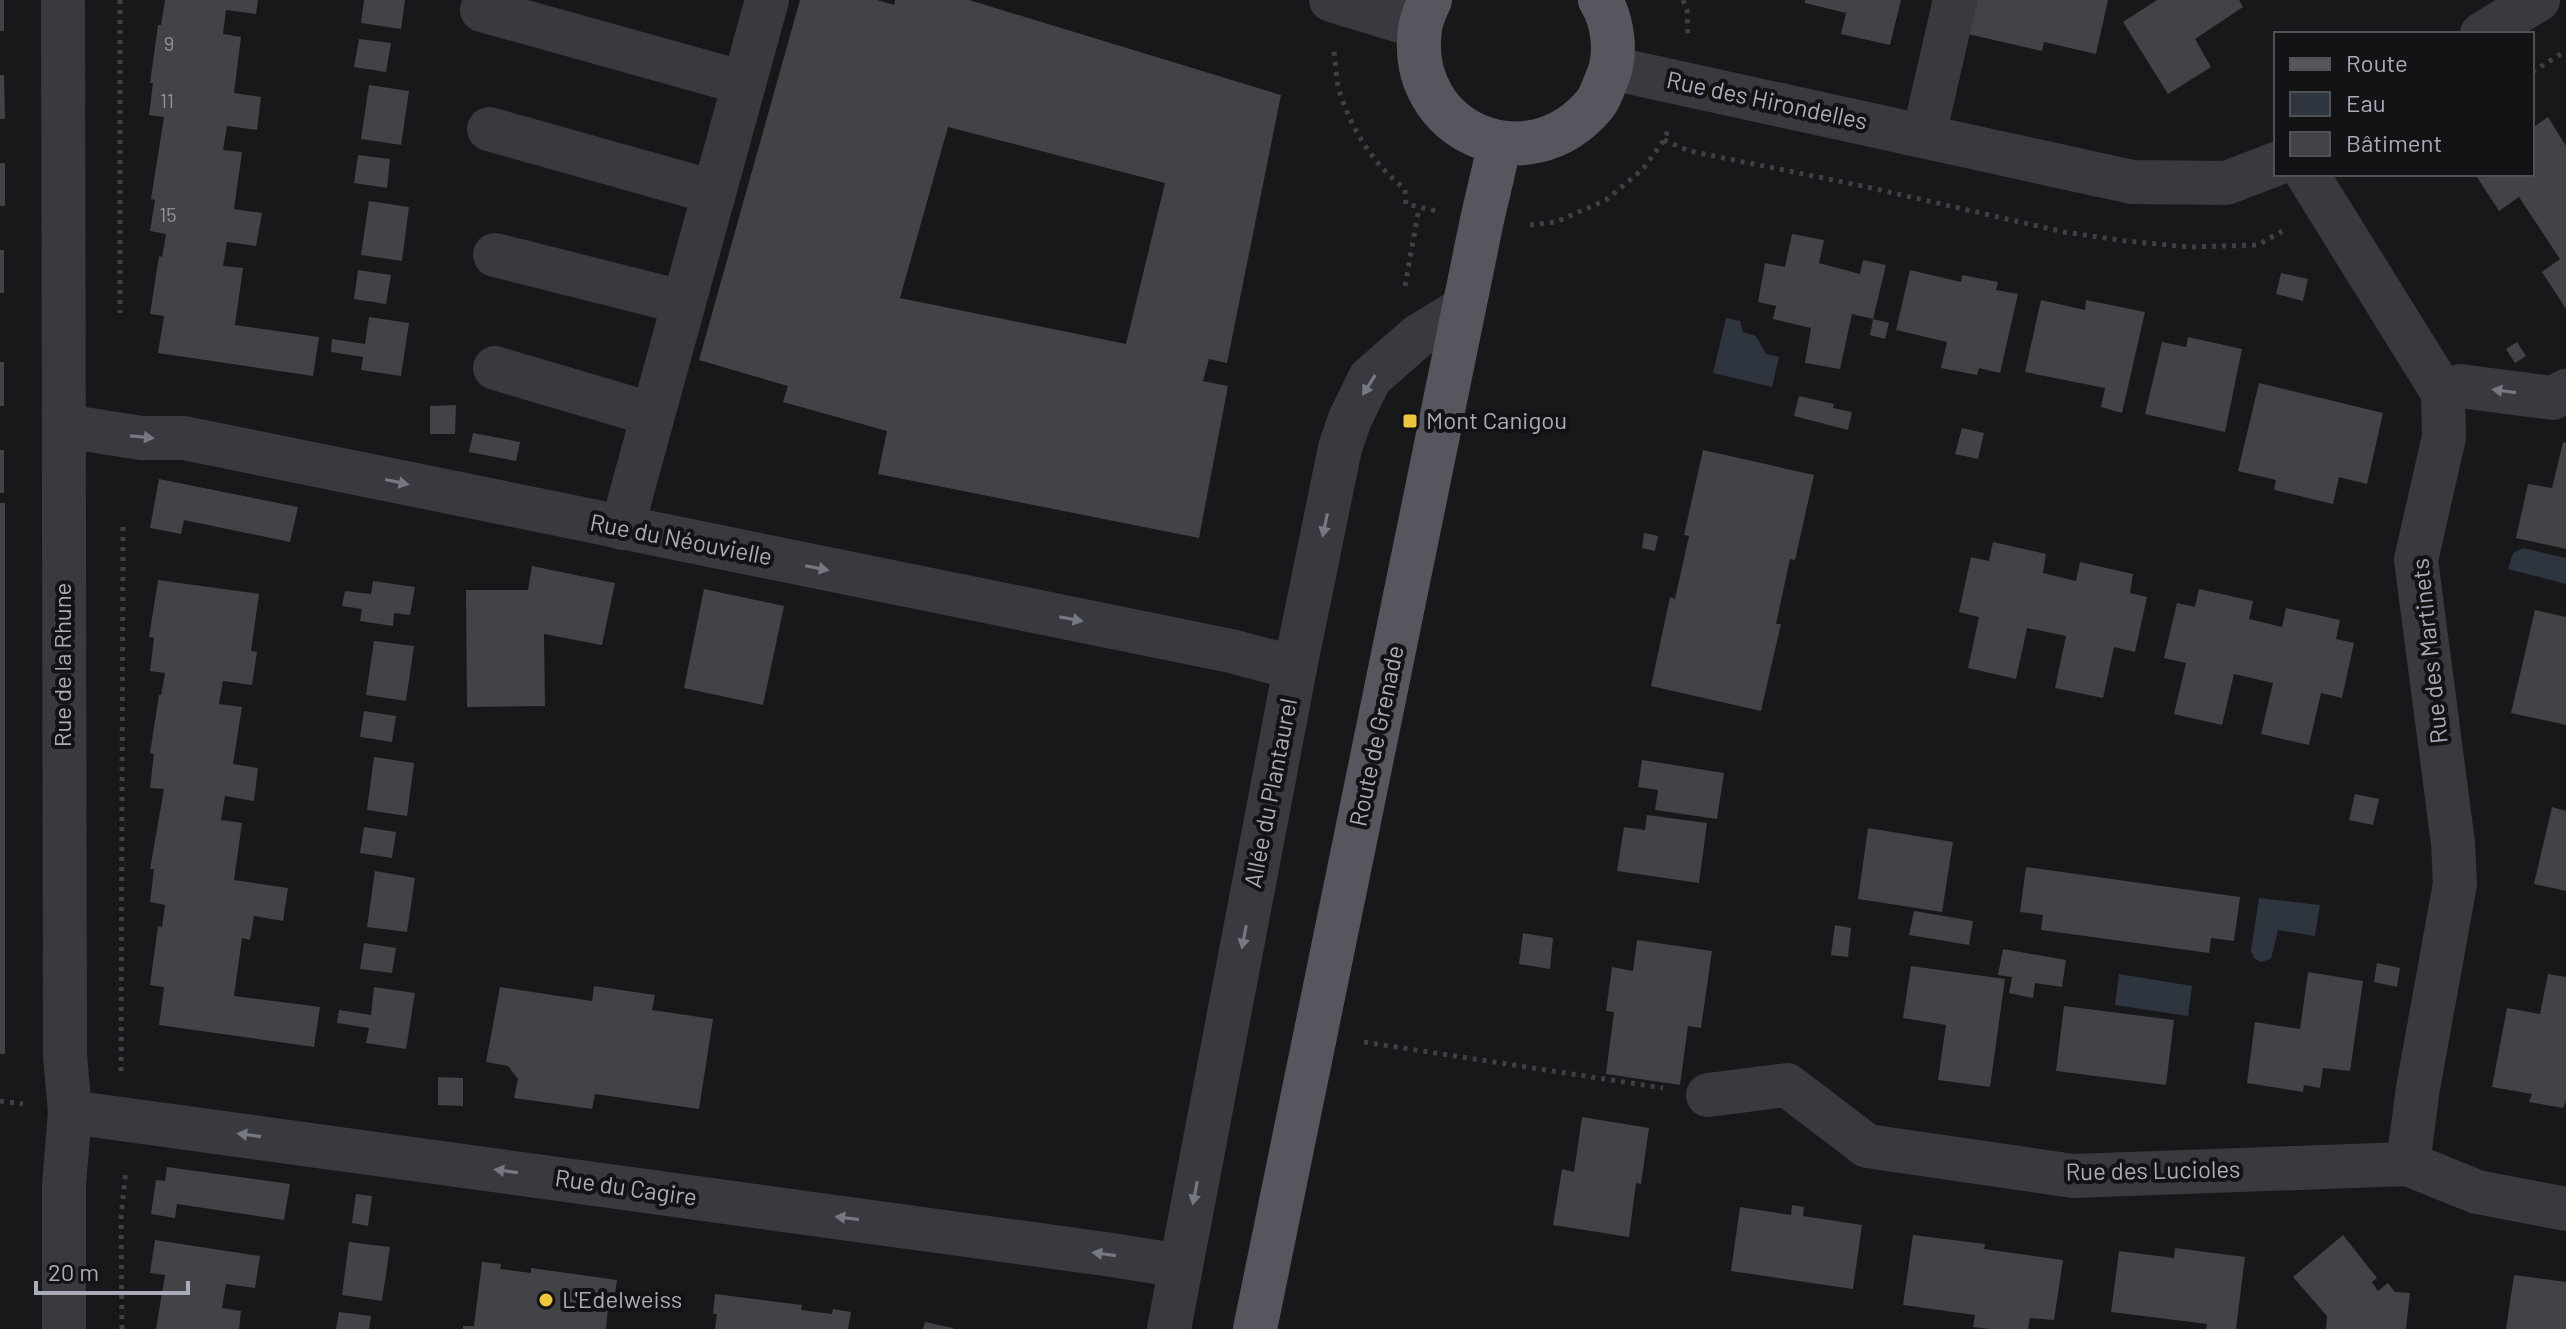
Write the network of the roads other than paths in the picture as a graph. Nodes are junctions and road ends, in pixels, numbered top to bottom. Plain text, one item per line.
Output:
1 (63, 0) edge
2 (767, 0) edge
3 (1600, 0) edge
4 (1955, 0) edge
5 (2538, 0) edge
6 (482, 10) dead end
7 (1425, 14) edge
8 (1333, 20) edge
9 (2481, 21) edge
10 (1611, 68) junction
11 (744, 83) junction
12 (489, 129) dead end
13 (1924, 135) junction
14 (1500, 143) junction
15 (2274, 165) edge
16 (2308, 176) edge
17 (713, 192) junction
18 (495, 255) dead end
19 (682, 302) junction
20 (1464, 308) junction
21 (495, 368) dead end
22 (2566, 391) edge
23 (2443, 393) junction
24 (651, 414) junction
25 (65, 426) junction
26 (622, 528) junction
27 (1295, 668) junction
28 (1708, 1095) road end
29 (70, 1112) junction
30 (2408, 1164) junction
31 (2566, 1209) edge
32 (1181, 1266) junction
33 (64, 1329) edge
34 (1169, 1329) edge
35 (1255, 1329) edge

1 - 25 street, Rue de la Rhune
2 - 11 street
3 - 10 main road
4 - 13 street
5 - 9 street
6 - 11 street
7 - 8 street
7 - 14 main road
10 - 13 street, Rue des Hirondelles
10 - 14 main road
11 - 17 street
12 - 17 street
13 - 15 street, Rue des Hirondelles
14 - 20 main road, Route de Grenade
16 - 23 street
17 - 19 street
18 - 19 street
19 - 24 street
20 -> 27 street, Allée du Plantaurel
20 - 35 main road, Route de Grenade
21 - 24 street
22 -> 23 street
23 - 30 street, Rue des Martinets
24 - 26 street
25 -> 26 street, Rue du Néouvielle
25 - 29 street, Rue de la Rhune
26 -> 27 street, Rue du Néouvielle
27 -> 32 street, Allée du Plantaurel
28 - 30 street, Rue des Lucioles
32 -> 29 street, Rue du Cagire
29 - 33 street, Rue de la Rhune
30 - 31 street, Rue des Lucioles
32 - 34 street, Allée du Plantaurel

